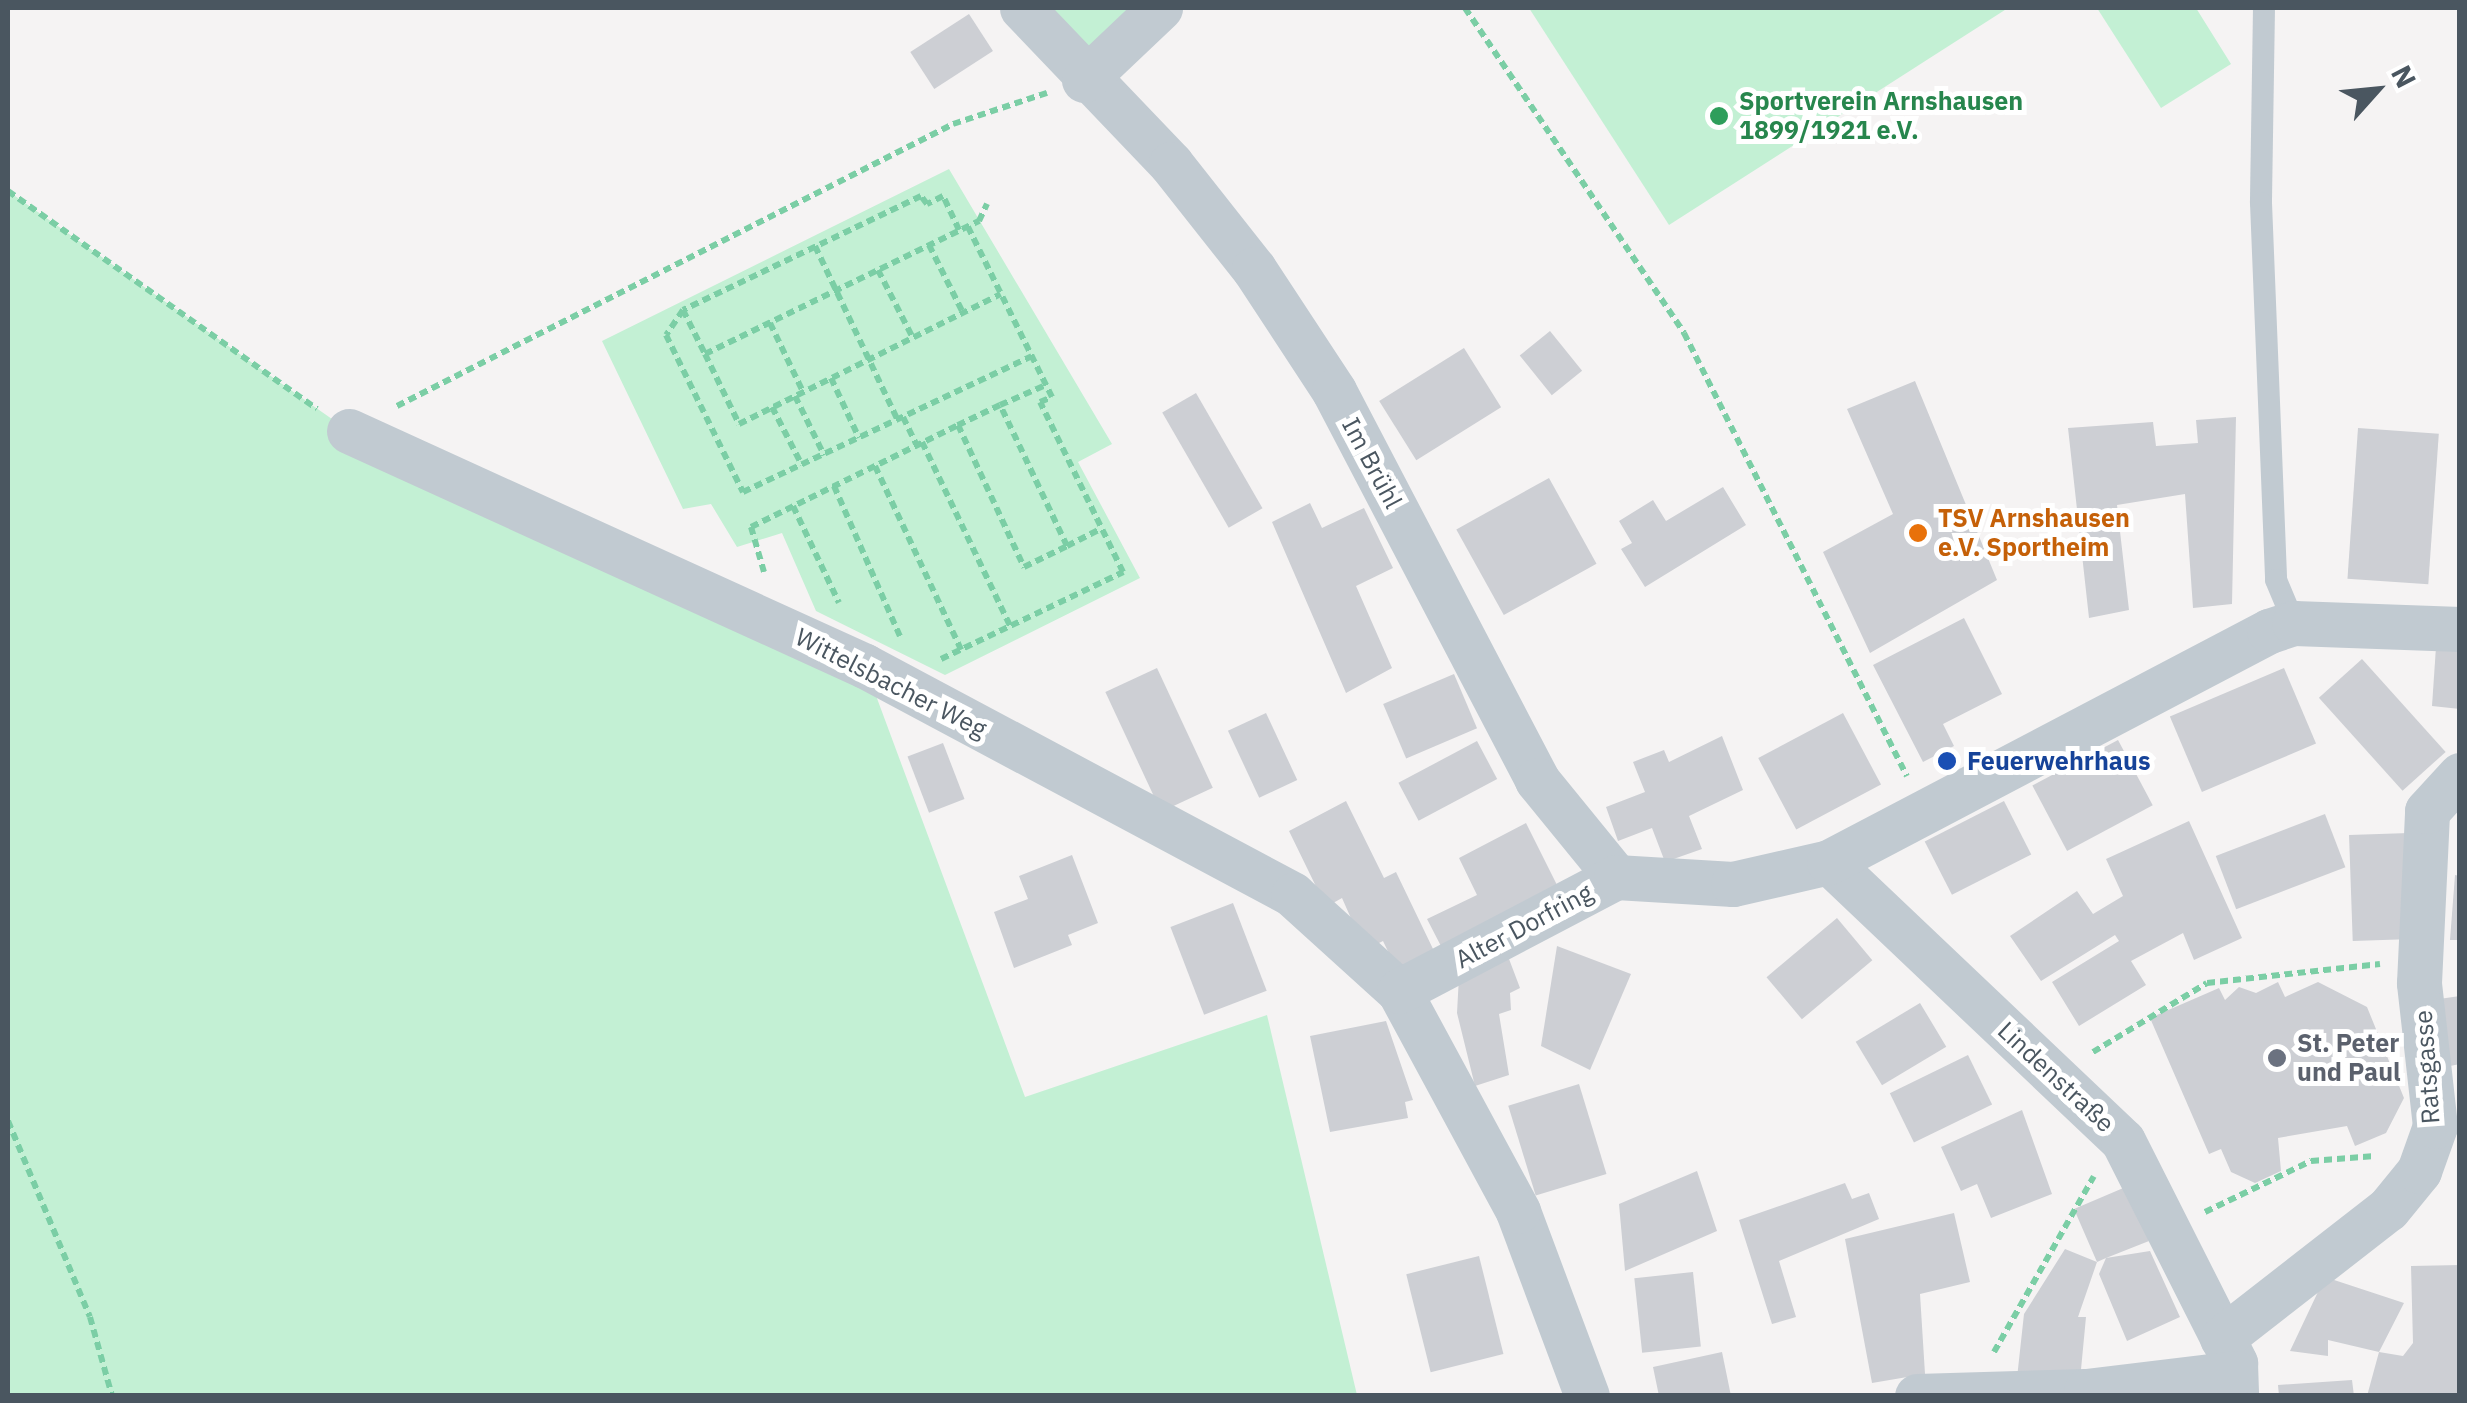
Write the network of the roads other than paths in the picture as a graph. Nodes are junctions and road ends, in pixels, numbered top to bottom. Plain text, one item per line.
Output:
1 (1022, 8) edge
2 (1160, 8) edge
3 (2264, 8) edge
4 (1084, 80) junction
5 (348, 431) road end
6 (2294, 623) junction
7 (2460, 629) edge
8 (2460, 775) edge
9 (1829, 862) junction
10 (1616, 878) junction
11 (1399, 990) junction
12 (2231, 1369) edge
13 (1972, 1395) edge
14 (1586, 1396) edge
15 (1917, 1396) edge

1 - 4 street, Im Brühl
2 - 4 street
3 - 6 lane
4 - 10 street, Im Brühl
5 - 11 street, Wittelsbacher Weg
6 - 7 street, Alter Dorfring
6 - 9 street, Alter Dorfring
8 - 12 street, Ratsgasse
9 - 10 street, Alter Dorfring
9 - 12 street, Lindenstraße
10 - 11 street, Alter Dorfring
11 - 14 street
12 - 13 street
13 - 15 street

